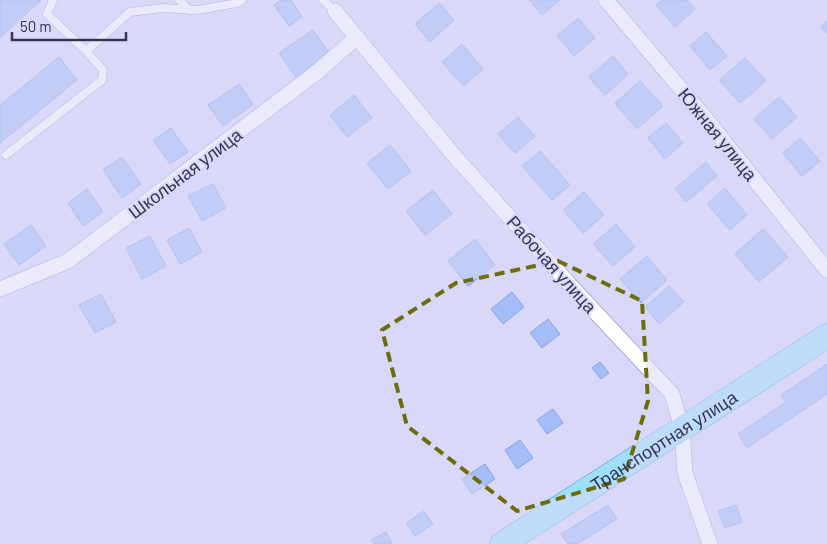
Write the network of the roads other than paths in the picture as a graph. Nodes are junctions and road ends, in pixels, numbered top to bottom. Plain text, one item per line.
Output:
1 (53, 0) edge
2 (179, 0) edge
3 (242, 0) edge
4 (323, 0) edge
5 (606, 0) edge
6 (189, 10) junction
7 (336, 11) joint
8 (357, 37) junction
9 (86, 51) junction
10 (6, 155) dead end
11 (827, 270) edge
12 (0, 289) edge
13 (827, 336) edge
14 (682, 429) junction
15 (502, 544) edge
16 (710, 544) edge

1 - 9 lane
2 - 6 lane
3 - 6 lane
4 - 7 lane
5 - 11 street, Южная улица
6 - 9 lane
7 - 8 street, Рабочая улица
8 - 12 street, Школьная улица
8 - 14 street, Рабочая улица
9 - 10 lane
13 - 14 main road, Транспортная улица
14 - 15 main road, Транспортная улица
14 - 16 street, Рабочая улица

